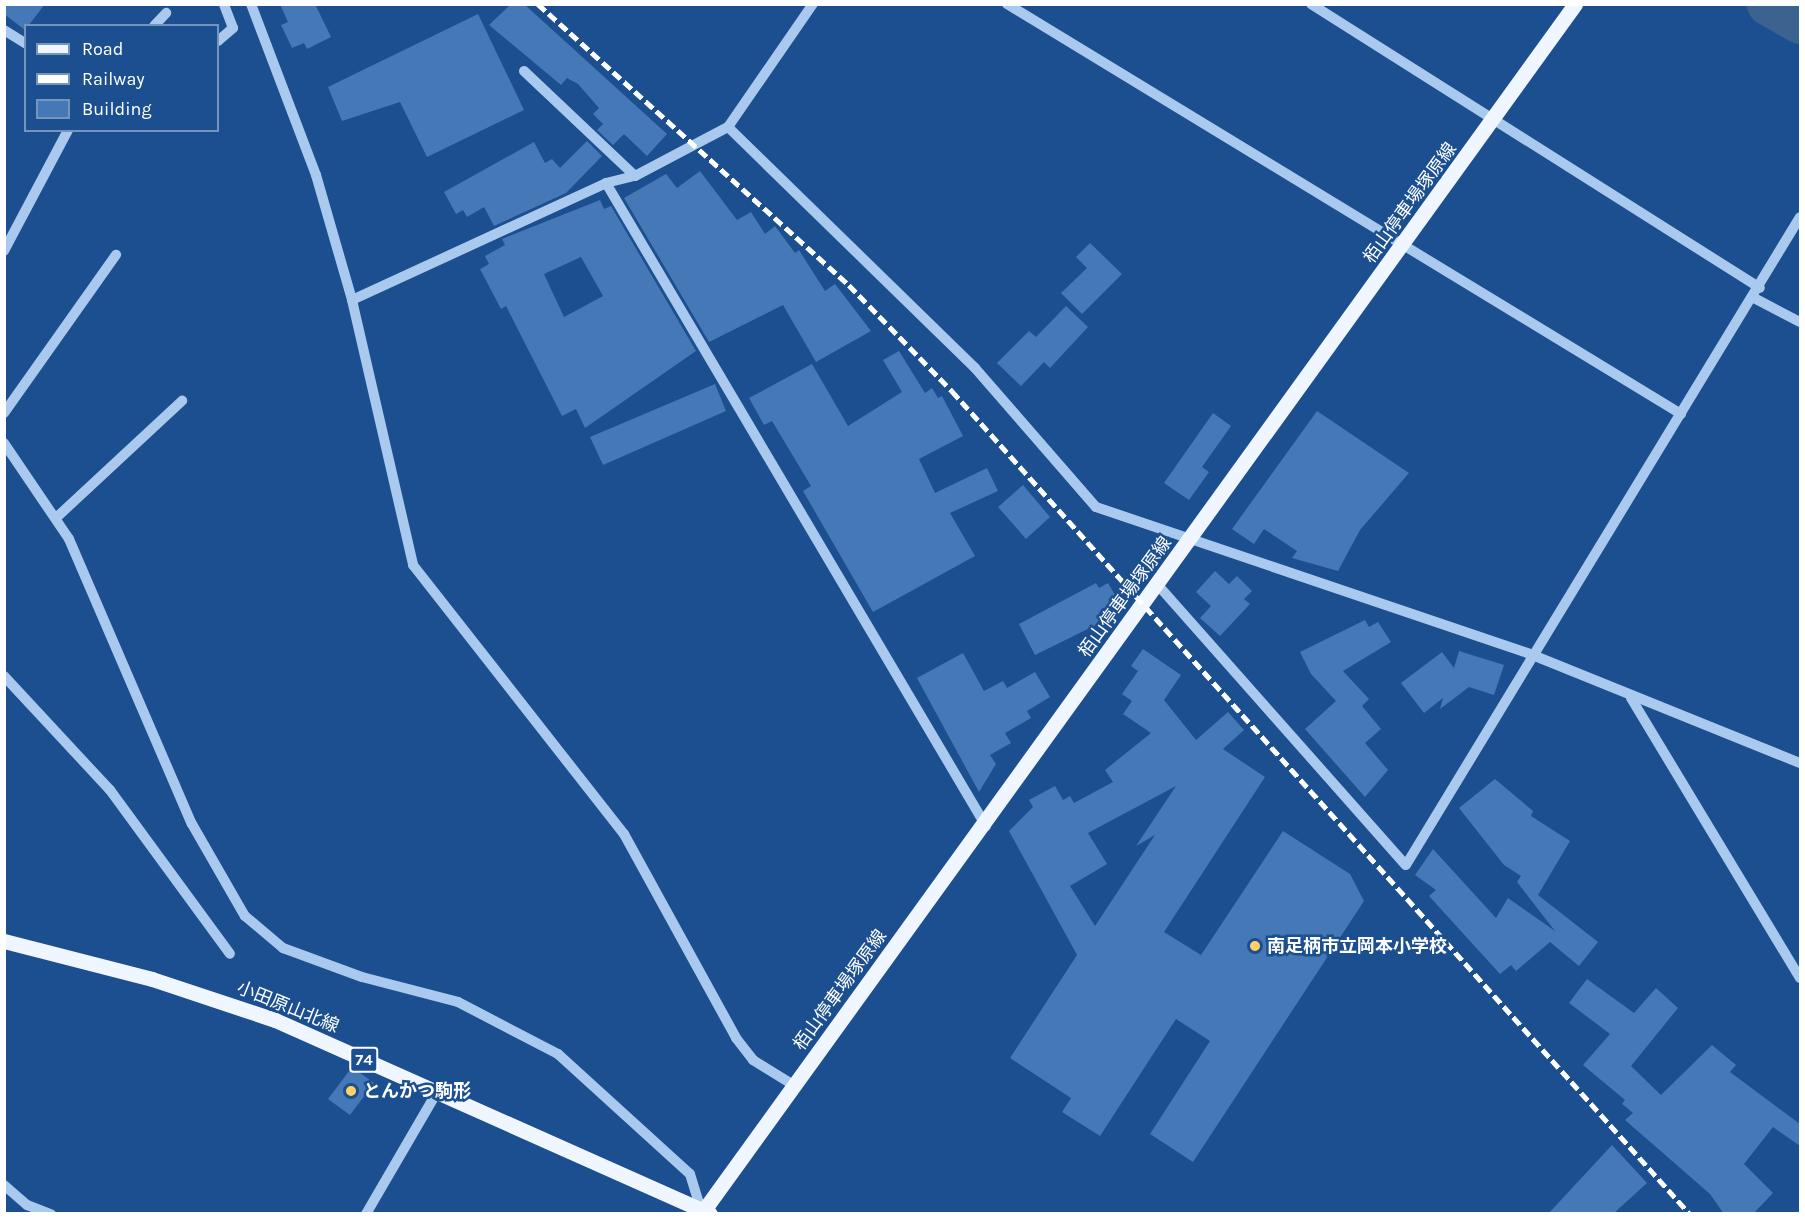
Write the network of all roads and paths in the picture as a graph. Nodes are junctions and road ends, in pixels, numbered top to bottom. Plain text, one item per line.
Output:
1 (224, 4) edge
2 (250, 4) edge
3 (813, 4) edge
4 (1007, 4) edge
5 (1311, 4) edge
6 (1575, 4) edge
7 (166, 13) dead end
8 (156, 24) edge
9 (4, 30) edge
10 (219, 40) edge
11 (24, 43) edge
12 (524, 71) dead end
13 (1495, 120) junction
14 (728, 127) junction
15 (67, 132) edge
16 (635, 176) junction
17 (606, 183) junction
18 (1800, 217) edge
19 (1404, 243) junction
20 (4, 251) edge
21 (116, 255) dead end
22 (1756, 293) junction
23 (352, 300) junction
24 (1800, 322) edge
25 (182, 401) dead end
26 (4, 413) edge
27 (1681, 414) junction
28 (4, 443) edge
29 (57, 517) junction
30 (1191, 540) junction
31 (1157, 584) junction
32 (1535, 656) junction
33 (4, 676) edge
34 (1631, 698) junction
35 (1800, 763) edge
36 (986, 827) junction
37 (4, 941) edge
38 (230, 954) dead end
39 (1800, 978) edge
40 (795, 1086) junction
41 (437, 1092) junction
42 (4, 1185) edge
43 (706, 1212) edge
44 (51, 1214) edge
45 (366, 1214) edge

1 - 10 street
2 - 23 street
3 - 14 street
4 - 19 street
5 - 13 street
6 - 13 main road, 栢山停車場塚原線
7 - 8 street
9 - 11 street
12 - 16 street
13 - 19 main road, 栢山停車場塚原線
13 - 22 street
14 - 16 street
14 - 30 street
15 - 20 street
16 - 17 street
17 - 23 street
17 - 36 street
18 - 22 street
19 - 27 street
19 - 30 main road, 栢山停車場塚原線
21 - 26 street
22 - 24 street
22 - 27 street
23 - 40 street
25 - 29 street
27 - 32 street
28 - 29 street
29 - 43 street
30 - 31 main road, 栢山停車場塚原線
30 - 32 street
31 - 32 street
31 - 36 main road, 栢山停車場塚原線
32 - 34 street
33 - 38 street
34 - 35 street
34 - 39 street
36 - 40 main road, 栢山停車場塚原線
37 - 41 main road, 小田原山北線 / 74
40 - 43 main road, 栢山停車場塚原線
41 - 43 main road, 小田原山北線 / 74
41 - 45 street
42 - 44 street

